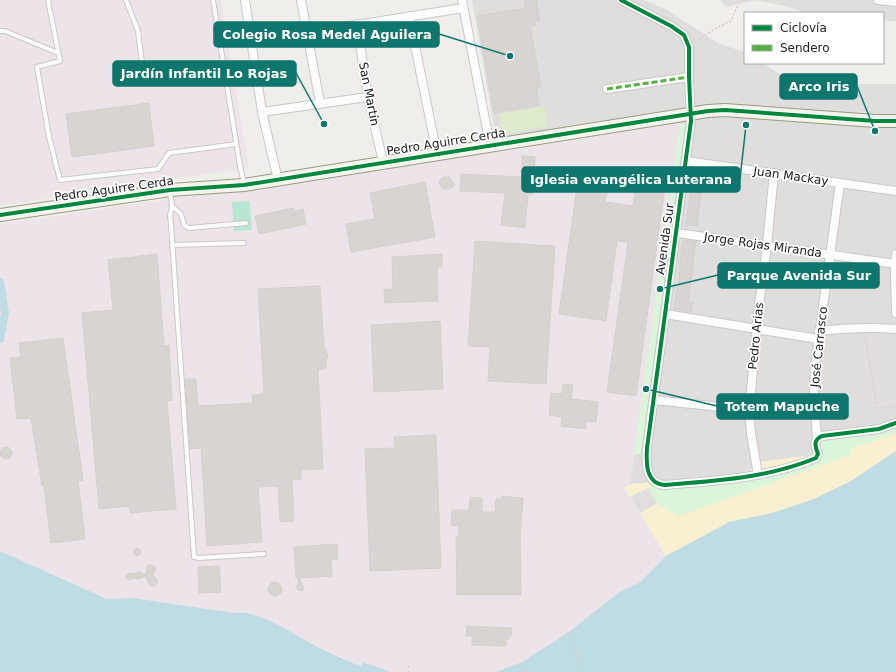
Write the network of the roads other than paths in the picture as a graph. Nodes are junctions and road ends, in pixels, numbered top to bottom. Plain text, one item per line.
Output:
1 (48, 0) edge
2 (126, 0) edge
3 (213, 0) edge
4 (245, 0) edge
5 (301, 0) edge
6 (621, 0) edge
7 (878, 0) edge
8 (896, 2) edge
9 (463, 4) edge
10 (409, 16) junction
11 (357, 24) junction
12 (0, 31) edge
13 (306, 33) junction
14 (58, 53) junction
15 (143, 71) dead end
16 (689, 77) junction
17 (607, 89) dead end
18 (368, 97) junction
19 (320, 103) junction
20 (262, 112) junction
21 (692, 113) junction
22 (896, 120) edge
23 (236, 144) junction
24 (490, 145) junction
25 (437, 154) junction
26 (686, 161) junction
27 (383, 162) junction
28 (774, 173) junction
29 (278, 180) junction
30 (840, 183) junction
31 (244, 185) junction
32 (170, 190) junction
33 (896, 190) edge
34 (172, 206) junction
35 (0, 215) edge
36 (246, 223) dead end
37 (677, 233) junction
38 (244, 243) dead end
39 (172, 245) junction
40 (767, 245) junction
41 (830, 254) junction
42 (896, 254) edge
43 (896, 263) edge
44 (896, 313) edge
45 (665, 314) junction
46 (757, 328) junction
47 (896, 330) edge
48 (819, 335) junction
49 (654, 400) junction
50 (749, 410) junction
51 (814, 413) junction
52 (896, 423) edge
53 (817, 439) junction
54 (758, 475) junction
55 (264, 554) dead end

1 - 14 lane
2 - 15 lane
3 - 23 lane
4 - 20 street
5 - 13 street
6 - 16 street, Avenida Sur
7 - 8 street
9 - 10 street
9 - 24 street
10 - 11 street
10 - 25 street
11 - 13 street
11 - 18 street, San Martín
12 - 14 lane
13 - 19 street
14 - 23 lane
16 - 17 street
16 - 21 street, Avenida Sur
18 - 19 street
18 - 27 street, San Martín
19 - 20 street
20 - 29 street
21 - 22 street, Pedro Aguirre Cerda
21 - 24 street, Pedro Aguirre Cerda
21 - 26 street, Avenida Sur
23 - 31 lane
24 - 25 street, Pedro Aguirre Cerda
25 - 27 street, Pedro Aguirre Cerda
26 - 28 street, Juan Mackay
26 - 37 street, Avenida Sur
27 - 29 street, Pedro Aguirre Cerda
28 - 30 street, Juan Mackay
28 - 40 street, Pedro Arias
29 - 31 street, Pedro Aguirre Cerda
30 - 33 street, Juan Mackay
30 - 41 street, José Carrasco
31 - 32 street, Pedro Aguirre Cerda
32 - 34 lane
32 - 35 street, Pedro Aguirre Cerda
34 - 36 lane
34 - 39 lane
37 - 40 street, Jorge Rojas Miranda
37 - 45 street, Avenida Sur
38 - 39 lane
39 - 55 lane
40 - 41 street, Jorge Rojas Miranda
40 - 46 street, Pedro Arias
41 - 43 street, Jorge Rojas Miranda
41 - 48 street, José Carrasco
42 - 43 street
43 - 44 street
45 - 46 street
45 - 49 street, Avenida Sur
46 - 48 street
46 - 50 street, Pedro Arias
47 - 48 street
48 - 51 street, José Carrasco
49 - 50 street
49 - 54 street, Avenida Sur
50 - 51 street
50 - 54 street, Pedro Arias
51 - 53 street, José Carrasco
52 - 53 street
53 - 54 street, José Carrasco

